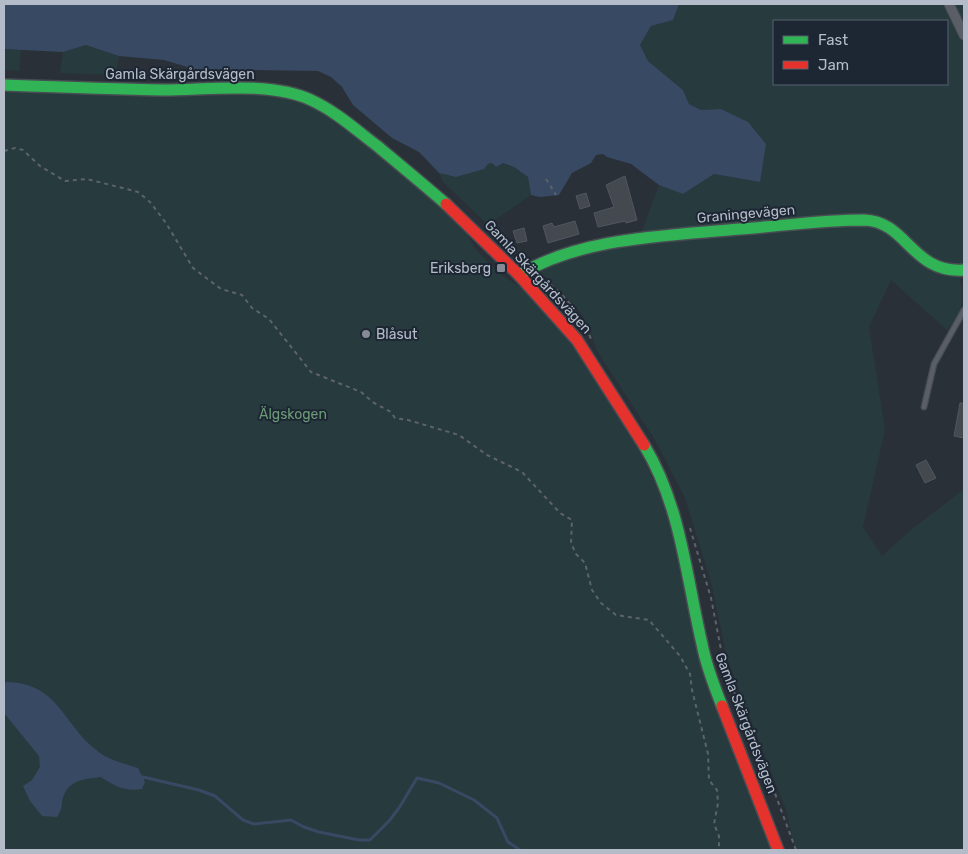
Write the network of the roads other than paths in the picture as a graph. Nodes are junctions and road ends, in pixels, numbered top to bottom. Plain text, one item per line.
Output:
1 (949, 4) edge
2 (964, 35) edge
3 (4, 85) edge
4 (964, 273) edge
5 (519, 275) junction
6 (964, 310) edge
7 (924, 407) dead end
8 (778, 850) edge

1 - 2 street
3 - 5 main road, Gamla Skärgårdsvägen
4 - 5 main road, Graningevägen
5 - 8 main road, Gamla Skärgårdsvägen
6 - 7 lane

